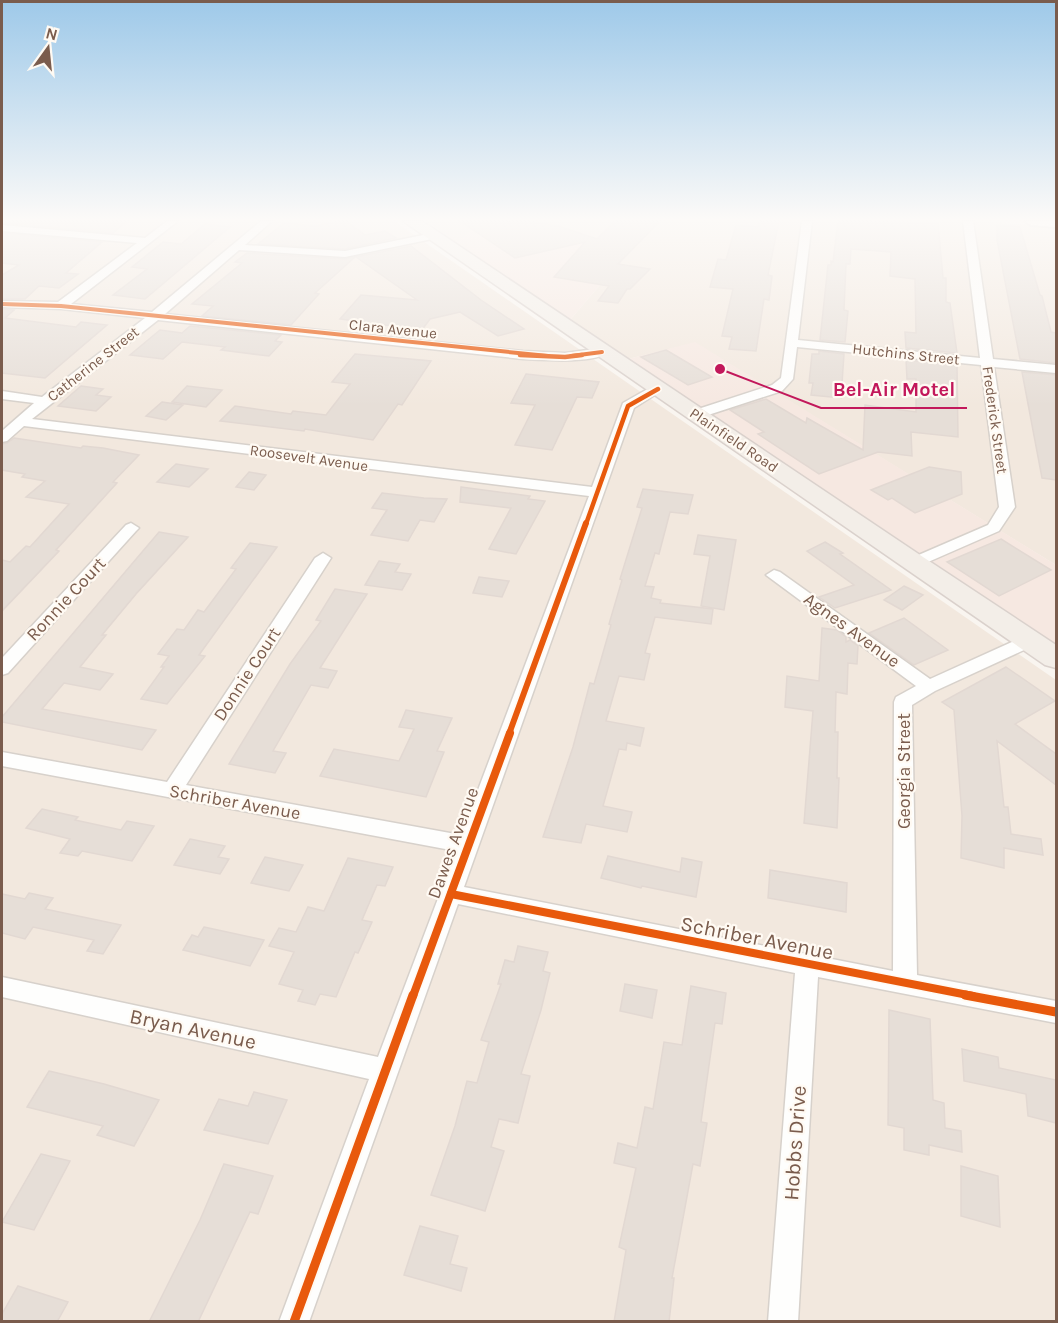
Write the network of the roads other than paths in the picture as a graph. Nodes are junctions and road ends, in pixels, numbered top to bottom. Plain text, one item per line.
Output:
1 (92, 283) edge
2 (195, 283) edge
3 (501, 283) edge
4 (799, 283) edge
5 (976, 283) edge
6 (2, 304) edge
7 (61, 306) junction
8 (155, 316) junction
9 (792, 343) junction
10 (602, 352) junction
11 (987, 362) junction
12 (1056, 369) edge
13 (658, 389) junction
14 (2, 395) edge
15 (45, 401) junction
16 (697, 414) junction
17 (21, 422) junction
18 (2, 438) edge
19 (597, 492) junction
20 (131, 528) dead end
21 (323, 558) dead end
22 (913, 563) junction
23 (774, 575) dead end
24 (1031, 640) junction
25 (1056, 658) edge
26 (2, 669) edge
27 (928, 687) junction
28 (2, 759) edge
29 (172, 790) junction
30 (468, 845) junction
31 (451, 894) junction
32 (807, 965) junction
33 (905, 982) junction
34 (2, 987) edge
35 (1056, 1012) edge
36 (384, 1070) junction
37 (294, 1322) edge
38 (783, 1322) edge

1 - 7 street
2 - 8 street, Catherine Street
3 - 10 main road, Plainfield Road
4 - 9 street
5 - 11 street, Frederick Street
6 - 7 street, Clara Avenue
7 - 8 street, Clara Avenue
8 - 10 street, Clara Avenue
8 - 15 street, Catherine Street
9 - 11 street, Hutchins Street
9 - 16 street
10 - 13 main road, Plainfield Road
11 - 12 street, Hutchins Street
11 - 22 street, Frederick Street
13 - 16 main road, Plainfield Road
13 - 19 street, Dawes Avenue
14 - 15 street
15 - 17 street, Catherine Street
16 - 22 main road, Plainfield Road
17 - 18 street, Catherine Street
17 - 19 street, Roosevelt Avenue
19 - 30 street, Dawes Avenue
20 - 26 street, Ronnie Court
21 - 29 street, Donnie Court
22 - 24 main road, Plainfield Road
23 - 27 street, Agnes Avenue
24 - 25 main road, Plainfield Road
24 - 27 street, Georgia Street
27 - 33 street, Georgia Street
28 - 29 street, Schriber Avenue
29 - 30 street, Schriber Avenue
30 - 31 street, Dawes Avenue
31 - 32 street, Schriber Avenue
31 - 36 street, Dawes Avenue
32 - 33 street, Schriber Avenue
32 - 38 street, Hobbs Drive
33 - 35 street, Schriber Avenue
34 - 36 street, Bryan Avenue
36 - 37 street, Dawes Avenue

